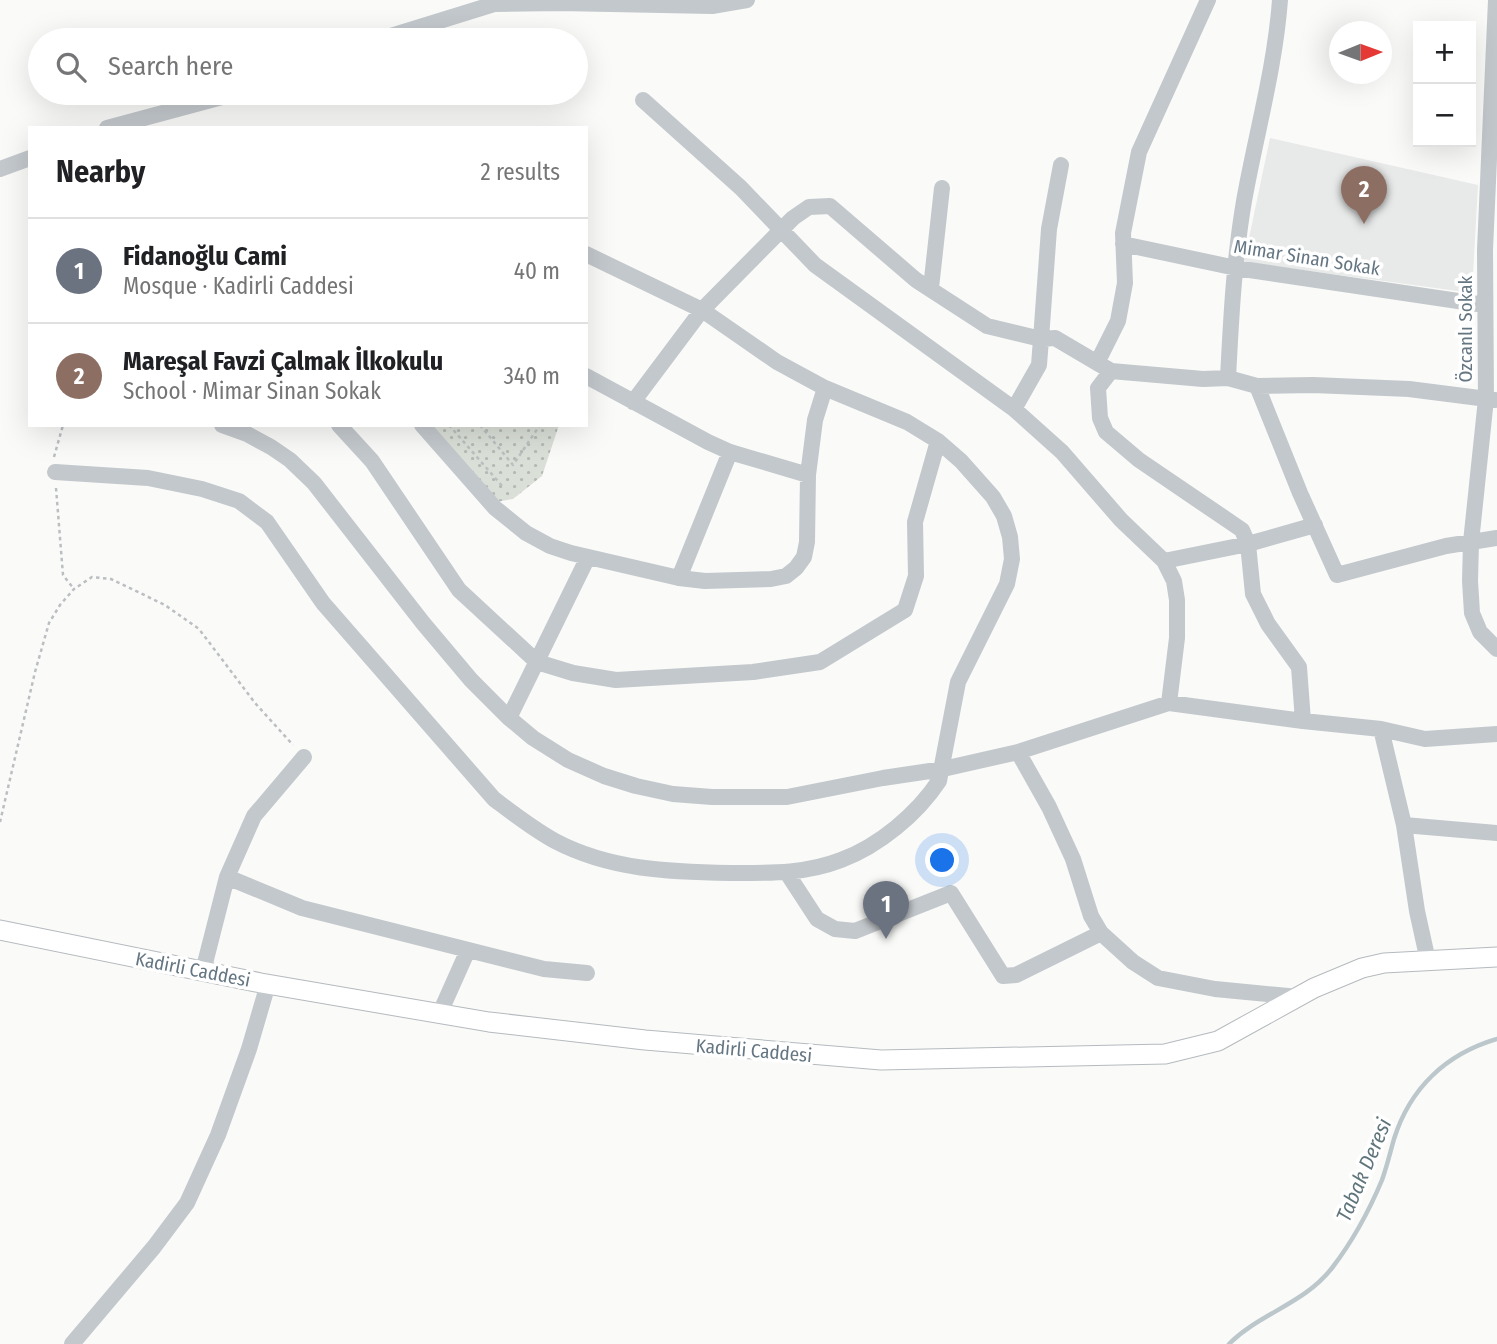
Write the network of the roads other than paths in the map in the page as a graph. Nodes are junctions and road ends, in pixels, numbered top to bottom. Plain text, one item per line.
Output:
1 (747, 0) edge
2 (1208, 0) edge
3 (1280, 0) edge
4 (1496, 0) edge
5 (417, 28) edge
6 (643, 100) dead end
7 (192, 105) edge
8 (114, 126) edge
9 (28, 159) edge
10 (1061, 165) dead end
11 (0, 169) edge
12 (942, 188) dead end
13 (1492, 195) edge
14 (782, 229) junction
15 (1123, 244) junction
16 (588, 255) edge
17 (1236, 268) junction
18 (1491, 287) edge
19 (931, 288) junction
20 (1485, 305) junction
21 (702, 310) junction
22 (1041, 339) junction
23 (1104, 367) junction
24 (588, 377) edge
25 (1228, 378) junction
26 (1257, 386) junction
27 (825, 388) junction
28 (1492, 400) edge
29 (633, 402) junction
30 (1014, 409) junction
31 (228, 427) edge
32 (341, 427) edge
33 (424, 427) edge
34 (938, 441) junction
35 (730, 452) junction
36 (55, 472) road end
37 (808, 475) junction
38 (1315, 525) junction
39 (1497, 537) edge
40 (1471, 542) junction
41 (1248, 544) junction
42 (588, 557) junction
43 (1164, 561) junction
44 (678, 579) junction
45 (1497, 649) edge
46 (537, 662) junction
47 (1169, 703) junction
48 (509, 718) junction
49 (1303, 721) junction
50 (1381, 729) junction
51 (1497, 734) edge
52 (1018, 752) junction
53 (304, 757) road end
54 (943, 769) junction
55 (1404, 825) junction
56 (1497, 833) edge
57 (787, 873) junction
58 (227, 877) junction
59 (0, 930) edge
60 (1101, 933) junction
61 (468, 950) junction
62 (1497, 957) edge
63 (1428, 961) junction
64 (203, 971) junction
65 (587, 973) dead end
66 (268, 984) junction
67 (1299, 997) junction
68 (439, 1015) junction
69 (72, 1344) edge

1 - 5 street
2 - 15 street
3 - 17 street
4 - 13 street, Özcanlı Sokak
6 - 14 street
7 - 8 street
9 - 11 street
10 - 22 street
12 - 19 street
13 - 18 street, Özcanlı Sokak
14 - 19 street
14 - 21 street
14 - 30 street
15 - 17 street, Mimar Sinan Sokak
15 - 23 street
16 - 21 street
17 - 20 street, Mimar Sinan Sokak
17 - 25 street
18 - 20 street, Özcanlı Sokak
19 - 22 street
20 - 28 street, Özcanlı Sokak
21 - 27 street
21 - 29 street
22 - 23 street
22 - 30 street
23 - 25 street
23 - 41 street
24 - 29 street
25 - 26 street
26 - 28 street
26 - 38 street
27 - 34 street
27 - 37 street
28 - 40 street, Özcanlı Sokak
29 - 35 street
30 - 43 street
31 - 48 street
32 - 46 street
33 - 42 street
34 - 46 street
34 - 54 street
35 - 37 street
35 - 44 street
36 - 57 street
37 - 44 street
38 - 40 street
38 - 41 street
39 - 40 street
40 - 45 street, Özcanlı Sokak
41 - 43 street
41 - 49 street
42 - 44 street
42 - 46 street
43 - 47 street
46 - 48 street
47 - 49 street
47 - 52 street
48 - 54 street
49 - 50 street
50 - 51 street
50 - 55 street
52 - 54 street
52 - 60 street
53 - 58 street
54 - 57 street
55 - 56 street
55 - 63 street
57 - 60 street
58 - 61 street
58 - 64 street
59 - 64 main road, Kadirli Caddesi
60 - 67 street
61 - 65 street
61 - 68 street
62 - 63 main road, Kadirli Caddesi
63 - 67 main road, Kadirli Caddesi
64 - 66 main road, Kadirli Caddesi
66 - 68 main road, Kadirli Caddesi
66 - 69 street
67 - 68 main road, Kadirli Caddesi

